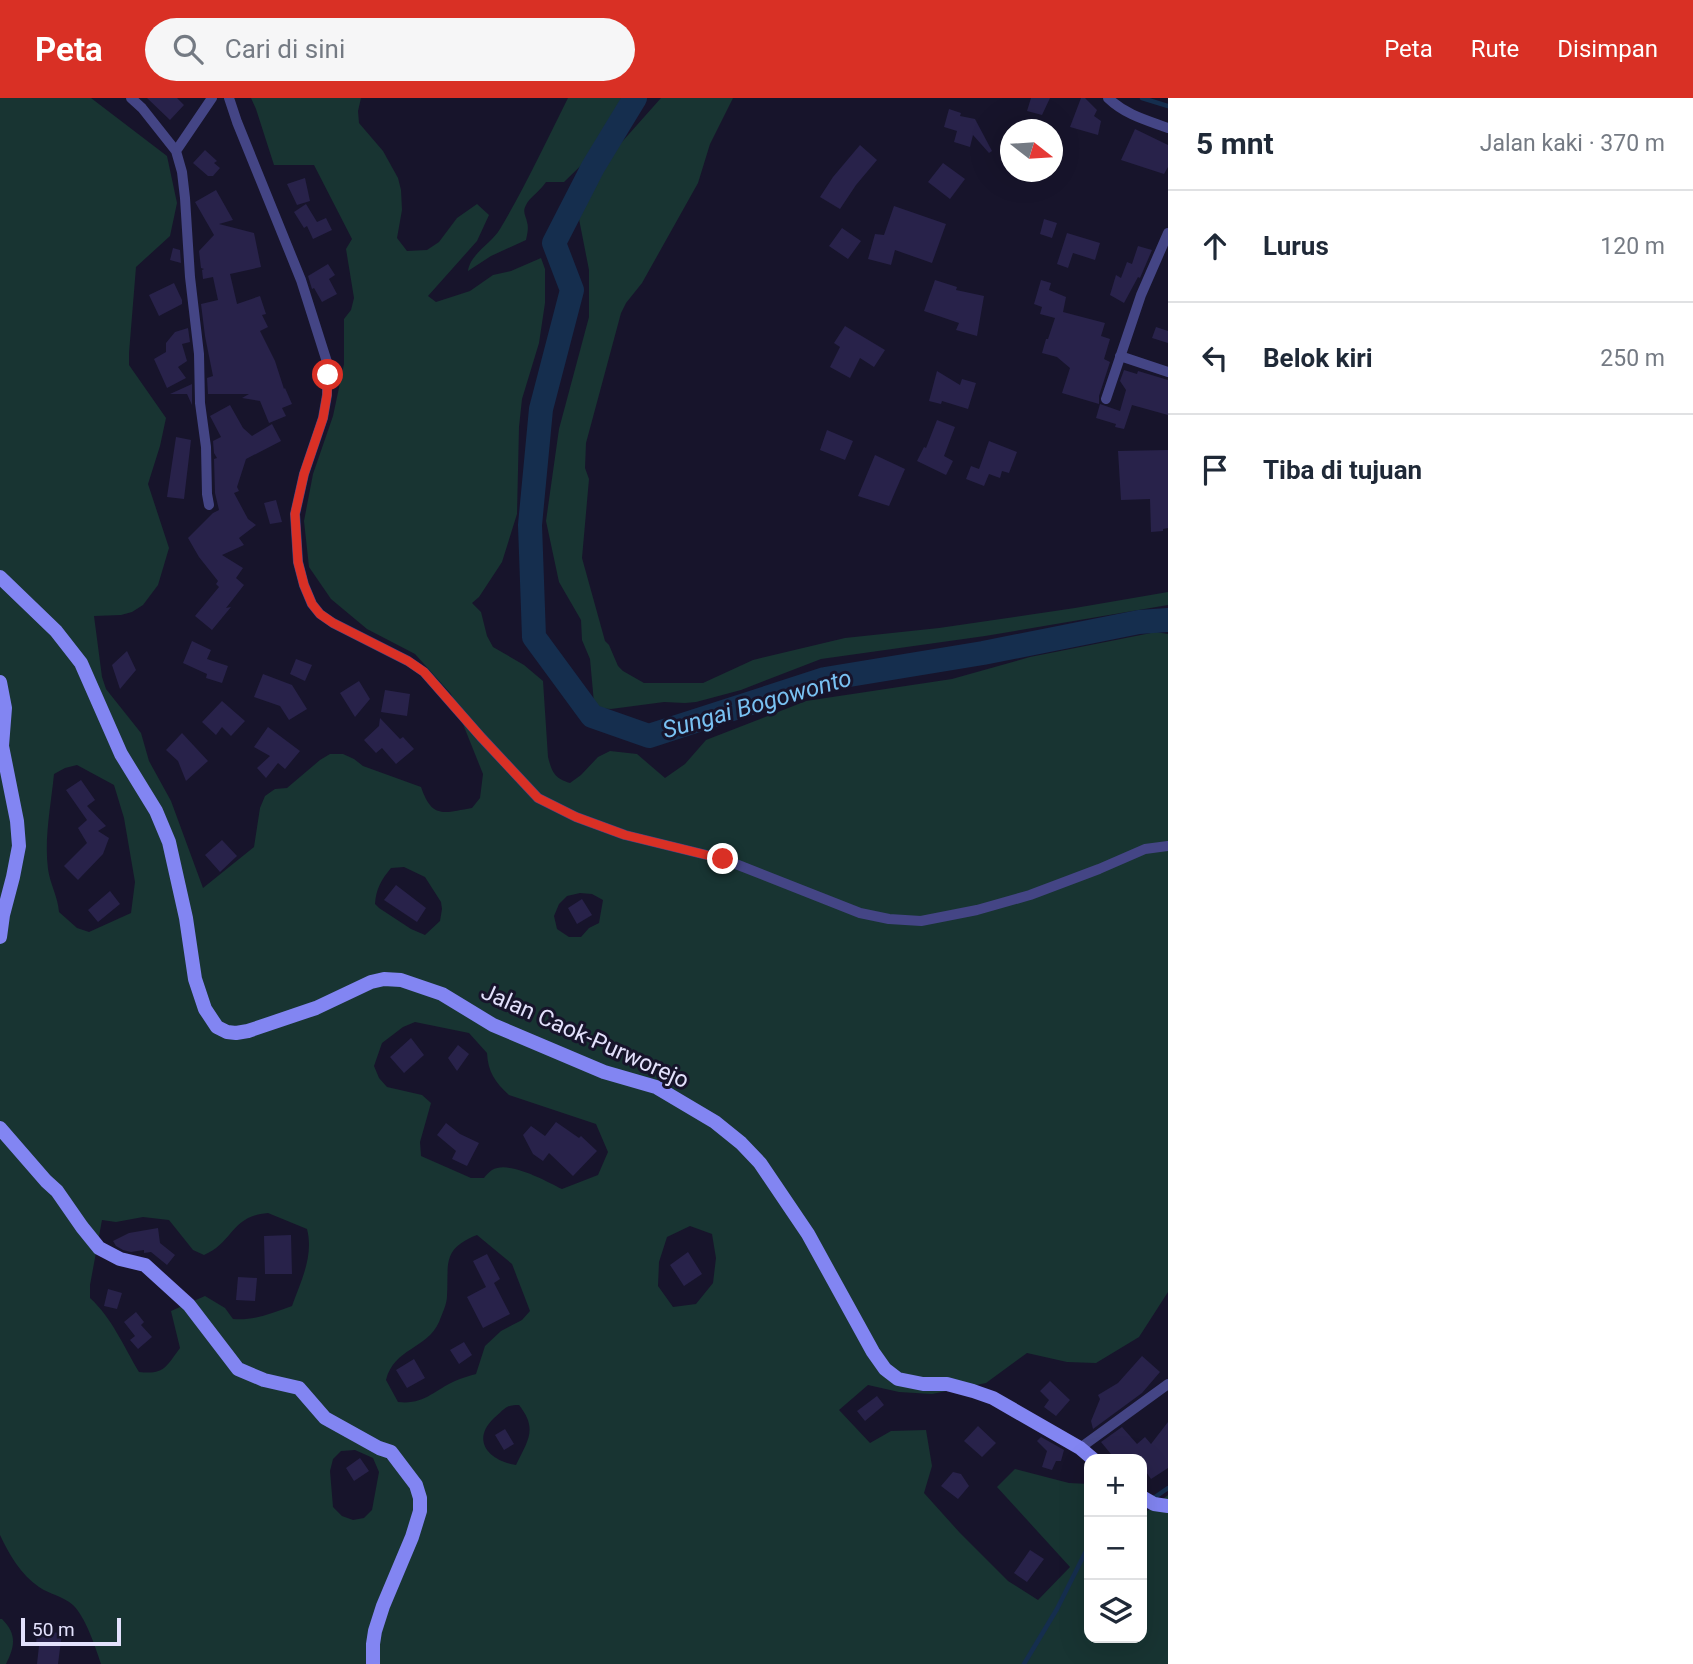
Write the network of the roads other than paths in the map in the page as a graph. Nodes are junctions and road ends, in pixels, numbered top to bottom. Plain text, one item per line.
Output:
1 (131, 98) edge
2 (212, 98) edge
3 (229, 98) edge
4 (1108, 98) edge
5 (1168, 128) edge
6 (176, 151) junction
7 (1168, 233) edge
8 (1119, 356) junction
9 (1168, 372) edge
10 (1106, 399) dead end
11 (209, 505) dead end
12 (0, 577) edge
13 (0, 682) edge
14 (1168, 846) edge
15 (0, 937) edge
16 (0, 1128) edge
17 (1168, 1384) edge
18 (1080, 1448) junction
19 (1087, 1454) edge
20 (373, 1664) edge

1 - 6 street
2 - 6 street
3 - 14 street
4 - 5 street
6 - 11 street
7 - 8 street
8 - 9 street
8 - 10 street
12 - 18 street, Jalan Caok-Purworejo
13 - 15 street
16 - 20 street
17 - 18 street
18 - 19 street, Jalan Caok-Purworejo

